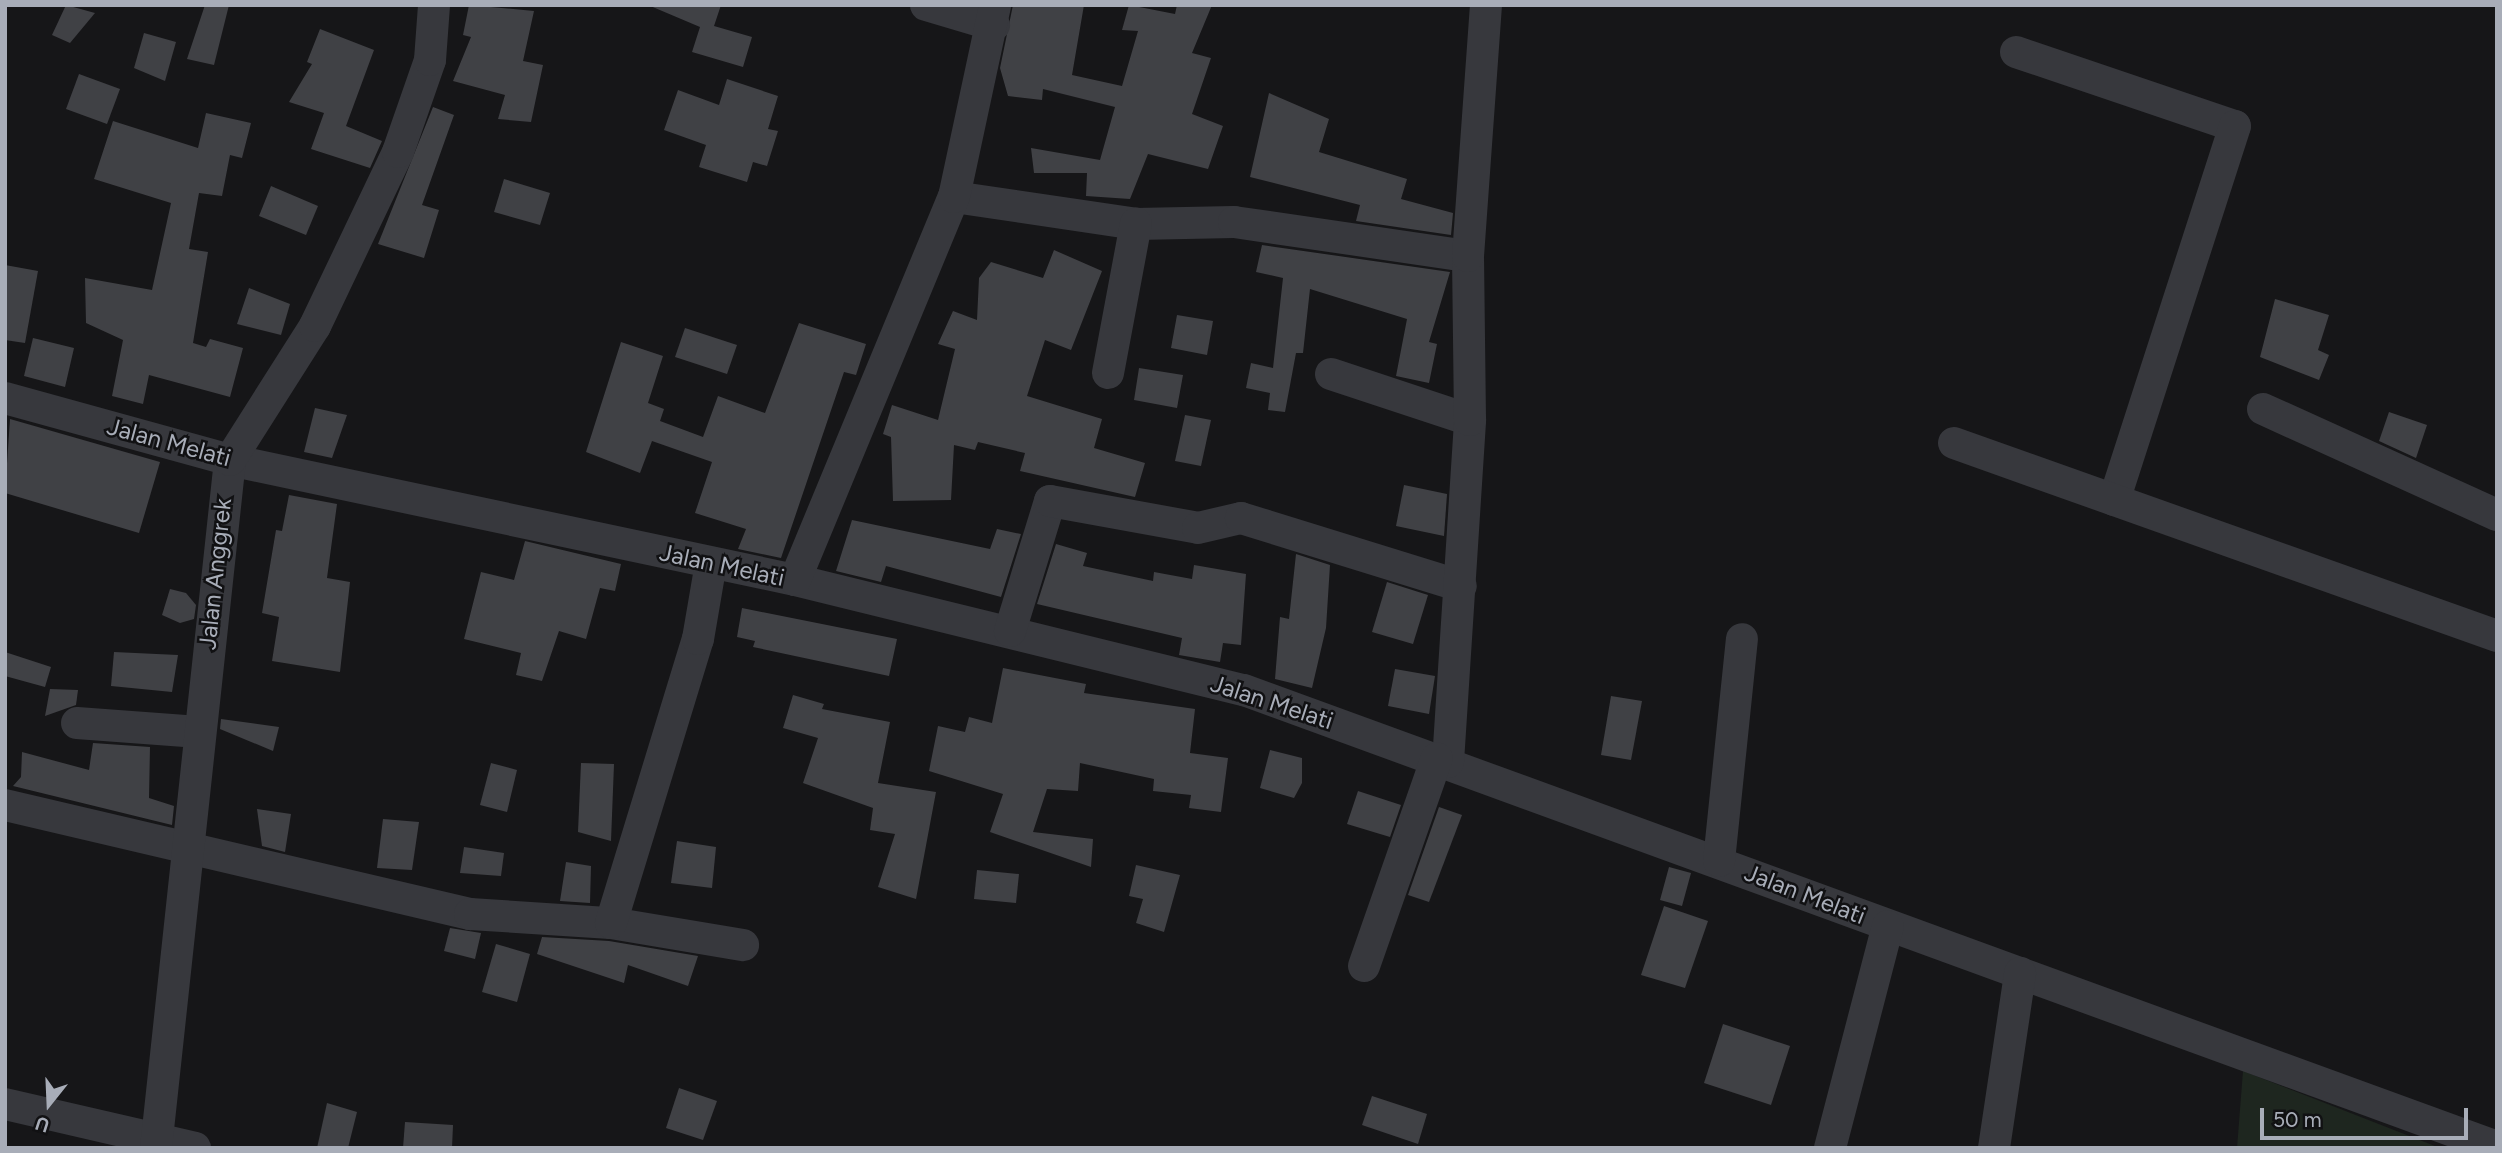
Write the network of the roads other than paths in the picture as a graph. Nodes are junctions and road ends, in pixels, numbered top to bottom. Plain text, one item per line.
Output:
1 (434, 5) edge
2 (926, 5) edge
3 (1486, 5) edge
4 (995, 15) edge
5 (2016, 52) dead end
6 (954, 197) junction
7 (1136, 224) junction
8 (1468, 256) junction
9 (1108, 373) dead end
10 (1331, 374) dead end
11 (5, 398) edge
12 (2263, 409) dead end
13 (1470, 420) junction
14 (1954, 443) dead end
15 (230, 460) junction
16 (2114, 500) junction
17 (2497, 515) edge
18 (711, 563) junction
19 (795, 580) junction
20 (1461, 586) junction
21 (1010, 631) junction
22 (2497, 636) edge
23 (1742, 639) dead end
24 (77, 723) dead end
25 (199, 732) junction
26 (1442, 760) junction
27 (5, 805) edge
28 (188, 845) junction
29 (1718, 860) junction
30 (611, 923) junction
31 (1888, 926) junction
32 (743, 946) dead end
33 (1364, 966) dead end
34 (2020, 973) junction
35 (5, 1104) edge
36 (156, 1144) edge
37 (2497, 1147) edge
38 (195, 1148) edge
39 (1830, 1148) edge
40 (1994, 1148) edge

1 - 15 street, Jalan Anggrek
2 - 4 street
3 - 8 street
4 - 6 street
5 - 16 street
6 - 7 street
6 - 19 street
7 - 8 street
7 - 9 street
8 - 13 street
10 - 13 street
11 - 15 street, Jalan Melati
12 - 17 street
13 - 20 street
14 - 16 street
15 - 18 street, Jalan Melati
15 - 25 street, Jalan Anggrek
16 - 22 street
18 - 19 street, Jalan Melati
18 - 30 street
19 - 21 street, Jalan Melati
20 - 21 street
20 - 26 street
21 - 26 street, Jalan Melati
23 - 29 street
24 - 25 street
25 - 28 street, Jalan Anggrek
26 - 29 street, Jalan Melati
26 - 33 street
27 - 28 street
28 - 30 street
28 - 36 street, Jalan Anggrek
29 - 31 street, Jalan Melati
30 - 32 street
31 - 34 street, Jalan Melati
31 - 39 street
34 - 37 street, Jalan Melati
34 - 40 street
35 - 36 street
36 - 38 street

